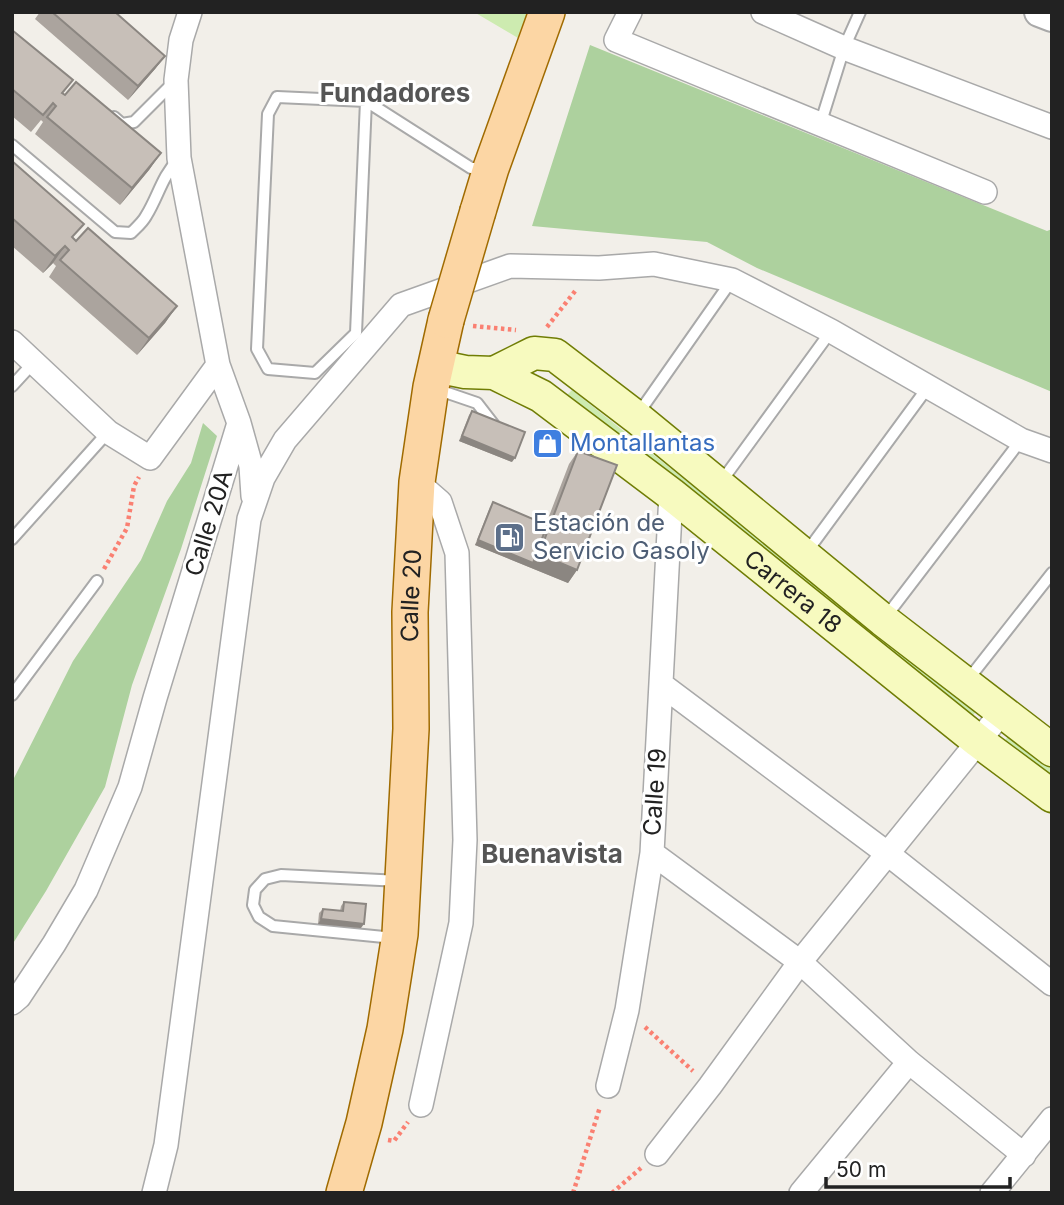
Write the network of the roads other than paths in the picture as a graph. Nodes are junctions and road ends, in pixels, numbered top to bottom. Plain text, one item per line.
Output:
1 (190, 12) edge
2 (547, 12) edge
3 (630, 12) edge
4 (763, 12) edge
5 (860, 12) edge
6 (1039, 12) edge
7 (1052, 17) edge
8 (844, 48) junction
9 (176, 80) junction
10 (366, 101) junction
11 (102, 107) edge
12 (820, 125) junction
13 (1052, 127) edge
14 (12, 145) edge
15 (180, 158) junction
16 (491, 168) junction
17 (985, 192) dead end
18 (732, 279) junction
19 (831, 331) junction
20 (12, 342) edge
21 (35, 361) junction
22 (218, 365) junction
23 (494, 373) junction
24 (433, 377) junction
25 (12, 386) edge
26 (928, 387) junction
27 (636, 416) junction
28 (239, 424) junction
29 (494, 425) edge
30 (108, 432) junction
31 (1020, 440) junction
32 (1052, 451) edge
33 (417, 482) junction
34 (720, 484) junction
35 (671, 494) junction
36 (253, 502) junction
37 (12, 539) edge
38 (804, 555) junction
39 (1052, 573) edge
40 (97, 581) road end
41 (883, 620) junction
42 (966, 683) junction
43 (662, 685) junction
44 (12, 695) edge
45 (1002, 712) junction
46 (978, 741) junction
47 (1052, 750) edge
48 (1052, 796) edge
49 (652, 853) junction
50 (888, 855) junction
51 (402, 881) junction
52 (399, 938) junction
53 (800, 962) junction
54 (1052, 984) edge
55 (12, 1003) edge
56 (909, 1062) junction
57 (608, 1087) road end
58 (421, 1105) dead end
59 (1052, 1119) edge
60 (657, 1154) road end
61 (1024, 1155) junction
62 (155, 1193) edge
63 (344, 1193) edge
64 (801, 1193) edge
65 (992, 1193) edge

1 - 9 street
2 - 16 main road, Calle 20
3 - 12 street
4 - 8 street
5 - 8 lane
6 - 7 street
8 - 12 lane
8 - 13 street
9 - 11 lane
9 - 15 street
10 - 10 lane
10 - 16 lane
12 - 17 street
14 - 15 lane
15 - 22 street
16 - 24 main road, Calle 20, bridge
18 - 19 street
18 - 27 lane
18 - 36 street
19 - 26 street
19 - 34 lane
20 - 21 street
21 - 25 lane
21 - 30 street
22 - 28 street
22 - 30 street
23 - 24 main road, Carrera 18
23 - 27 main road, Carrera 18
23 - 35 main road, Carrera 18
24 - 29 lane
24 - 33 main road, Calle 20
26 - 31 street
26 - 38 lane
27 - 34 main road, Carrera 18
28 - 36 street
28 - 55 street, Calle 20A
30 - 37 lane
31 - 32 street
31 - 41 lane
33 - 51 main road, Calle 20
33 - 58 street
34 - 38 main road, Carrera 18
35 - 43 street, Calle 19
35 - 46 main road, Carrera 18
36 - 62 street
38 - 41 main road, Carrera 18
39 - 42 lane
40 - 44 lane
41 - 42 main road, Carrera 18
42 - 45 main road, Carrera 18
43 - 49 street, Calle 19
43 - 50 street
45 - 46 street
45 - 47 main road, Carrera 18
46 - 48 main road, Carrera 18
46 - 50 street
49 - 53 street
49 - 57 street, Calle 19
50 - 53 street
50 - 54 street
51 - 52 main road, Calle 20
51 - 52 lane
52 - 63 main road, Calle 20
53 - 56 street
53 - 60 street
56 - 61 street
56 - 64 street
59 - 61 street
61 - 65 street

